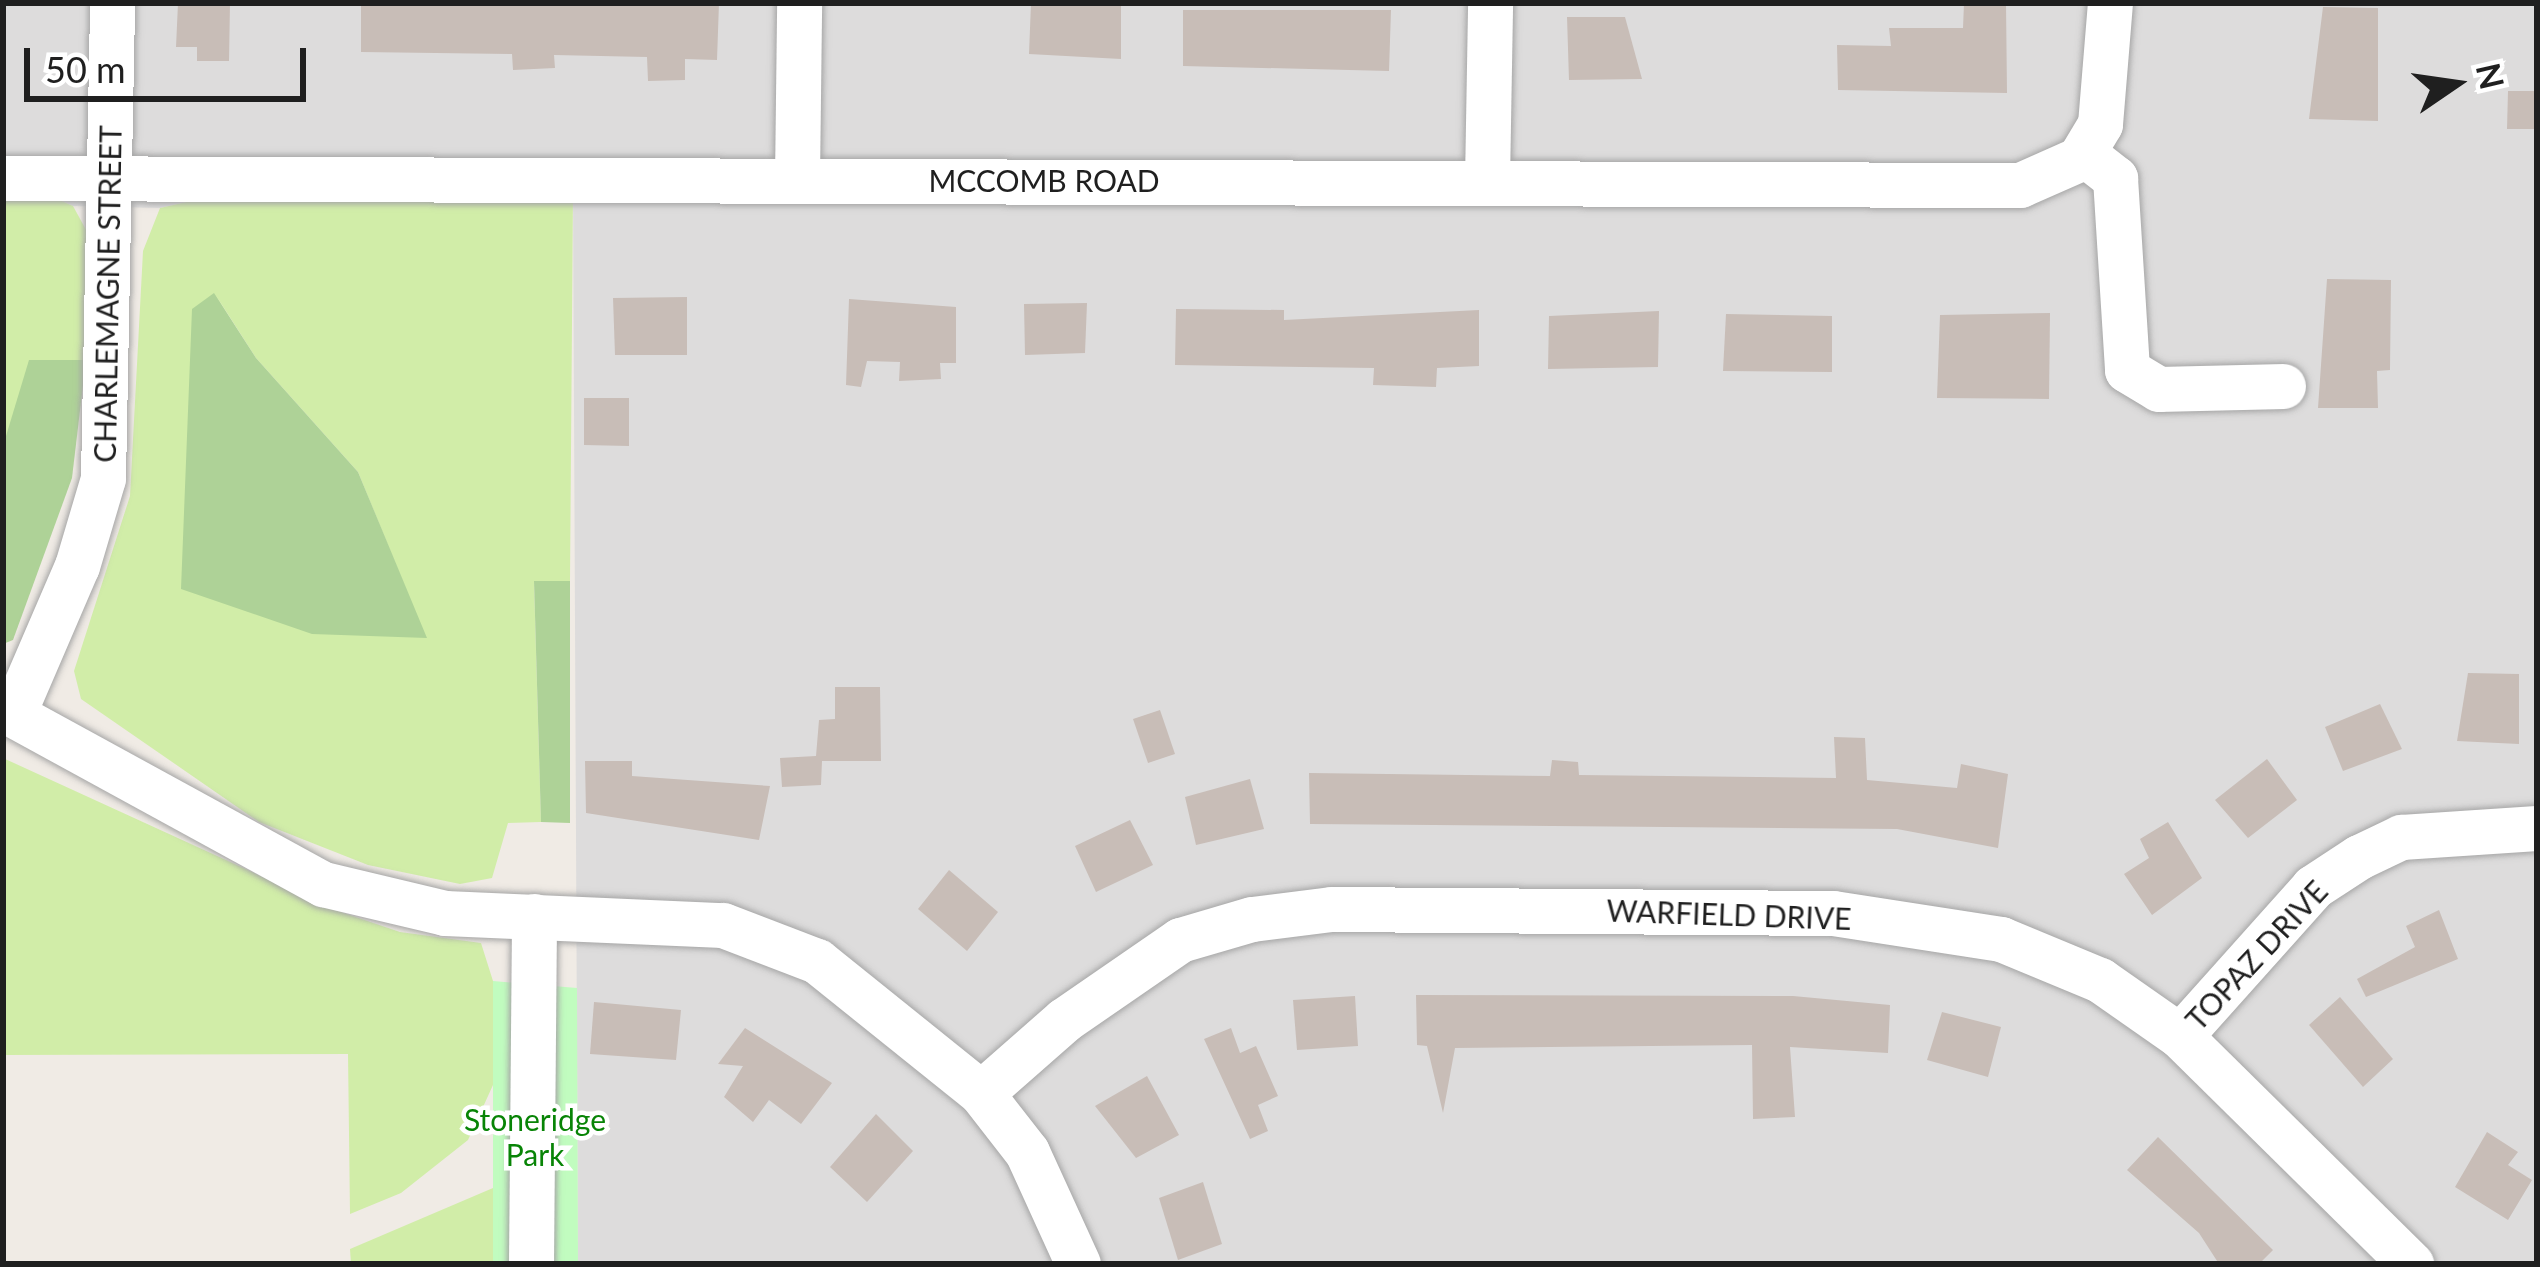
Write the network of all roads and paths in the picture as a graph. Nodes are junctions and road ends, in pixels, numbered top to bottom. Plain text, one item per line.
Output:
1 (112, 3) edge
2 (799, 3) edge
3 (1490, 3) edge
4 (2110, 3) edge
5 (2081, 156) junction
6 (3, 178) edge
7 (797, 179) junction
8 (110, 180) junction
9 (1487, 181) junction
10 (2283, 386) dead end
11 (8, 710) edge
12 (2537, 828) edge
13 (534, 916) junction
14 (2180, 1036) junction
15 (981, 1093) junction
16 (531, 1264) edge
17 (1078, 1264) edge
18 (2411, 1264) edge

1 - 8 street, CHARLEMAGNE STREET
2 - 7 street
3 - 9 street
4 - 5 street
5 - 9 street, MCCOMB ROAD
5 - 10 street
6 - 8 street, MCCOMB ROAD
7 - 8 street, MCCOMB ROAD
7 - 9 street, MCCOMB ROAD
8 - 11 street, CHARLEMAGNE STREET
11 - 13 street
12 - 14 street, TOPAZ DRIVE
13 - 15 street
13 - 16 street
14 - 15 street, WARFIELD DRIVE
14 - 18 street, WARFIELD DRIVE
15 - 17 street

